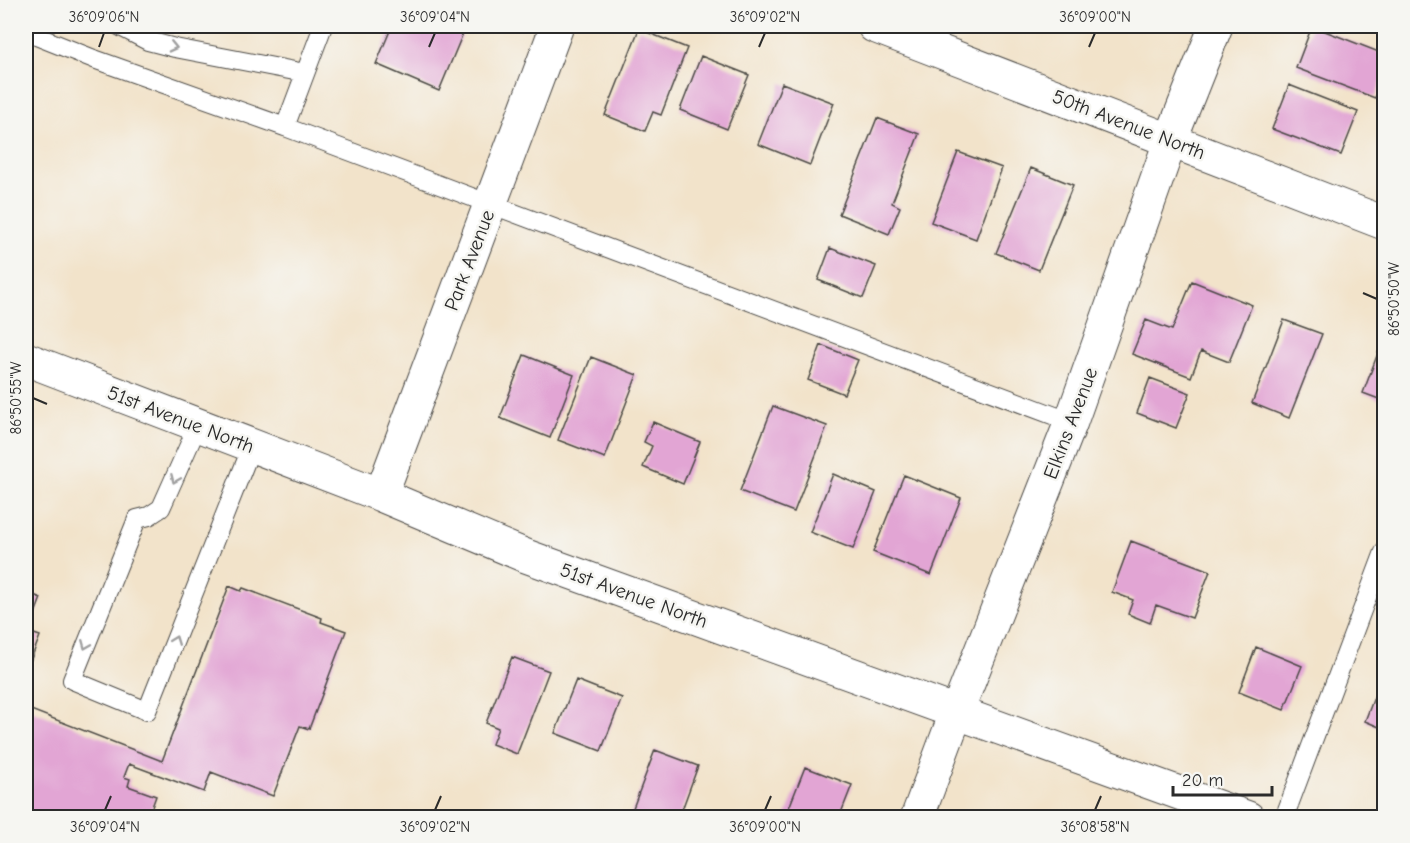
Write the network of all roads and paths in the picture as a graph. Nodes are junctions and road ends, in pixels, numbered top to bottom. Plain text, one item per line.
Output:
1 (119, 26) edge
2 (324, 26) edge
3 (557, 26) edge
4 (1216, 26) edge
5 (884, 27) edge
6 (26, 32) edge
7 (306, 73) junction
8 (285, 128) junction
9 (1171, 139) junction
10 (490, 204) junction
11 (1384, 223) edge
12 (26, 359) edge
13 (1071, 422) junction
14 (198, 425) junction
15 (252, 446) junction
16 (381, 495) junction
17 (1384, 552) edge
18 (956, 712) junction
19 (917, 818) edge
20 (1248, 818) edge
21 (1284, 818) edge

1 -> 7 lane
2 - 7 lane
3 - 10 street, Park Avenue
4 - 9 street, Elkins Avenue
5 - 9 street, 50th Avenue North
6 - 8 lane
7 - 8 lane
8 - 10 lane
9 - 11 street, 50th Avenue North
9 - 13 street, Elkins Avenue
10 - 13 lane
10 - 16 street, Park Avenue
12 - 14 street, 51st Avenue North
13 - 18 street, Elkins Avenue
14 - 15 street, 51st Avenue North
14 -> 15 lane
15 - 16 street, 51st Avenue North
16 - 18 street, 51st Avenue North
17 - 21 lane
18 - 19 street, Elkins Avenue
18 - 20 street, 51st Avenue North

